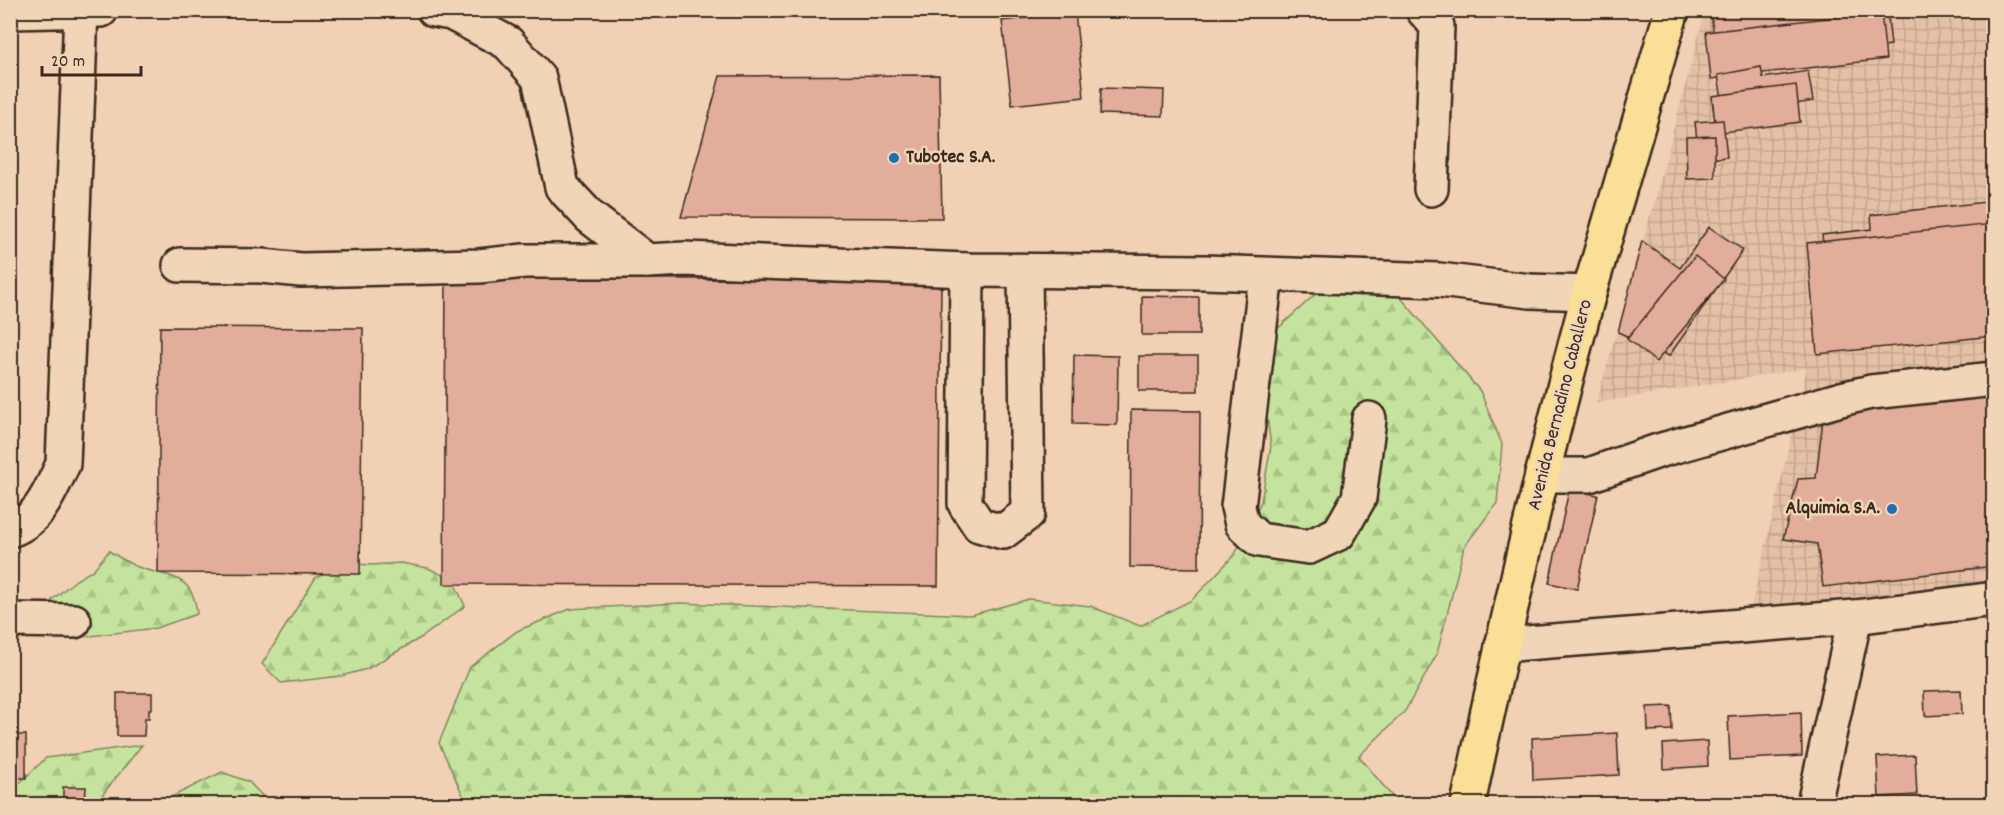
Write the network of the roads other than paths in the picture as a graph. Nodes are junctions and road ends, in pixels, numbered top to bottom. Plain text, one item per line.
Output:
1 (102, 10) edge
2 (434, 10) edge
3 (1423, 10) edge
4 (1672, 10) edge
5 (81, 11) edge
6 (10, 12) edge
7 (1431, 189) dead end
8 (647, 261) junction
9 (180, 265) dead end
10 (967, 270) junction
11 (1025, 271) junction
12 (1266, 275) junction
13 (1589, 293) junction
14 (1994, 379) edge
15 (1369, 419) dead end
16 (1542, 475) junction
17 (10, 530) edge
18 (1994, 599) edge
19 (1855, 617) junction
20 (10, 620) edge
21 (74, 621) dead end
22 (1502, 645) junction
23 (1468, 804) edge
24 (1814, 804) edge

1 - 5 street
2 - 8 street
3 - 7 street
4 - 13 main road, Avenida Bernadino Caballero
5 - 6 street
5 - 17 street
8 - 9 street
8 - 10 street
10 - 11 street
10 - 11 street
11 - 12 street
12 - 13 street
12 - 15 street
13 - 16 main road, Avenida Bernadino Caballero
14 - 16 street
16 - 22 main road, Avenida Bernadino Caballero
18 - 19 street
19 - 22 street
19 - 24 street
20 - 21 street
22 - 23 main road, Avenida Bernadino Caballero

